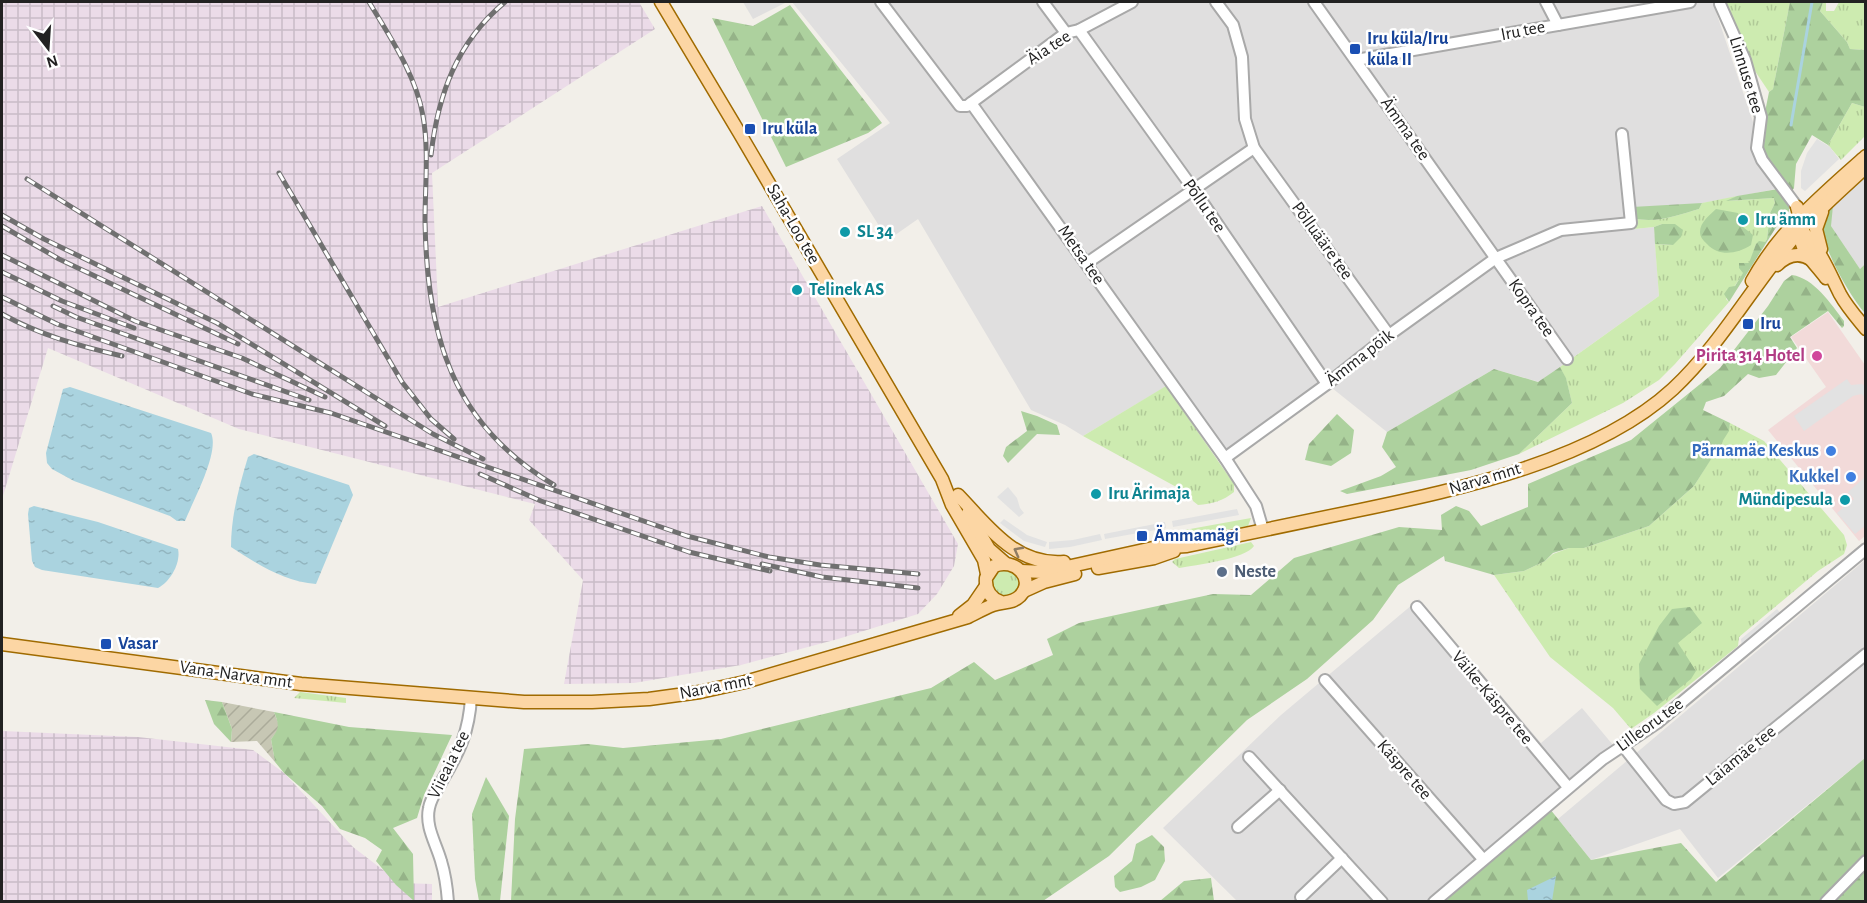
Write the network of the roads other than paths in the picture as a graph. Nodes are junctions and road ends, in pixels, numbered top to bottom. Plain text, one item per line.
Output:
1 (661, 2) edge
2 (881, 2) edge
3 (1043, 2) edge
4 (1132, 2) edge
5 (1216, 2) edge
6 (1314, 2) edge
7 (1546, 2) edge
8 (1685, 2) edge
9 (1720, 4) dead end
10 (1557, 25) junction
11 (1079, 30) junction
12 (1066, 33) junction
13 (1356, 60) junction
14 (971, 103) junction
15 (1622, 134) dead end
16 (1254, 148) junction
17 (1866, 156) edge
18 (1866, 167) edge
19 (1194, 190) junction
20 (1830, 201) junction
21 (1798, 212) junction
22 (1801, 230) junction
23 (1779, 239) junction
24 (1496, 258) junction
25 (1814, 262) junction
26 (1087, 264) junction
27 (1828, 267) junction
28 (1761, 281) junction
29 (1841, 296) junction
30 (1734, 315) junction
31 (1866, 329) edge
32 (1389, 335) junction
33 (1567, 359) dead end
34 (1327, 384) junction
35 (1225, 459) junction
36 (942, 479) junction
37 (958, 495) junction
38 (1263, 530) junction
39 (1187, 546) junction
40 (1866, 549) edge
41 (1116, 556) junction
42 (1005, 563) junction
43 (1021, 571) junction
44 (987, 580) junction
45 (1023, 591) junction
46 (1001, 602) junction
47 (1417, 608) dead end
48 (953, 620) junction
49 (2, 644) edge
50 (1866, 654) edge
51 (1325, 680) dead end
52 (471, 698) junction
53 (1623, 746) junction
54 (1249, 757) dead end
55 (1568, 788) junction
56 (1280, 790) junction
57 (1238, 827) dead end
58 (1342, 858) junction
59 (1483, 859) junction
60 (1866, 861) edge
61 (1301, 897) dead end
62 (1834, 899) edge
63 (448, 902) edge
64 (1382, 902) edge
65 (1434, 902) edge

1 - 36 main road, Saha-Loo tee
2 - 14 street, Metsa tee
3 - 12 street
4 - 11 street, Äia tee
5 - 16 street, Põlluääre tee
6 - 13 street, Ämma tee
7 - 10 street
8 - 10 street, Iru tee
9 - 21 street, Linnuse tee
10 - 13 street, Iru tee
11 - 12 street, Äia tee
11 - 19 street, Põllu tee
12 - 14 street, Äia tee
13 - 24 street, Ämma tee
14 - 26 street, Metsa tee
15 - 24 street, Ämma põik
16 - 19 street
16 - 32 street, Põlluääre tee
17 - 21 main road, Narva mnt
18 - 20 main road, Narva mnt
19 - 26 street
19 - 34 street, Põllu tee
20 - 22 main road, Narva mnt
20 - 27 main road
21 - 22 main road
21 - 23 main road, Narva mnt
22 - 23 main road
22 - 25 main road
22 - 27 main road
22 - 28 main road, Narva mnt
23 - 30 main road, Narva mnt
24 - 32 street, Ämma põik
24 - 33 street, Kopra tee
25 - 28 main road
25 - 29 main road
26 - 35 street, Metsa tee
27 - 29 main road
28 - 30 main road, Narva mnt
29 - 31 main road
30 - 38 main road, Narva mnt
32 - 34 street, Ämma põik
34 - 35 street, Ämma põik
35 - 38 street, Metsa tee
36 - 37 main road, Saha-Loo tee
36 - 44 main road, Saha-Loo tee
41 -> 37 main road
37 - 42 main road, Saha-Loo tee
38 - 39 main road, Narva mnt
39 - 41 main road, Narva mnt
39 - 45 main road, Narva mnt
40 - 53 street, Lilleoru tee
41 - 43 main road, Narva mnt
42 - 43 main road, Narva mnt
42 - 44 main road, Narva mnt
43 - 45 main road
44 - 46 main road
44 - 48 main road, Narva mnt
45 - 46 main road, Narva mnt
46 - 48 main road, Narva mnt
47 - 55 street, Väike-Käspre tee
48 - 52 main road, Narva mnt
49 - 52 main road, Vana-Narva mnt
50 - 53 street, Laiamäe tee
51 - 59 street, Käspre tee
52 - 63 street, Viieaia tee
53 - 55 street, Lilleoru tee
54 - 56 street
55 - 59 street, Lilleoru tee
56 - 57 street
56 - 58 street
58 - 61 street
58 - 64 street
59 - 65 street, Lilleoru tee
60 - 62 street

